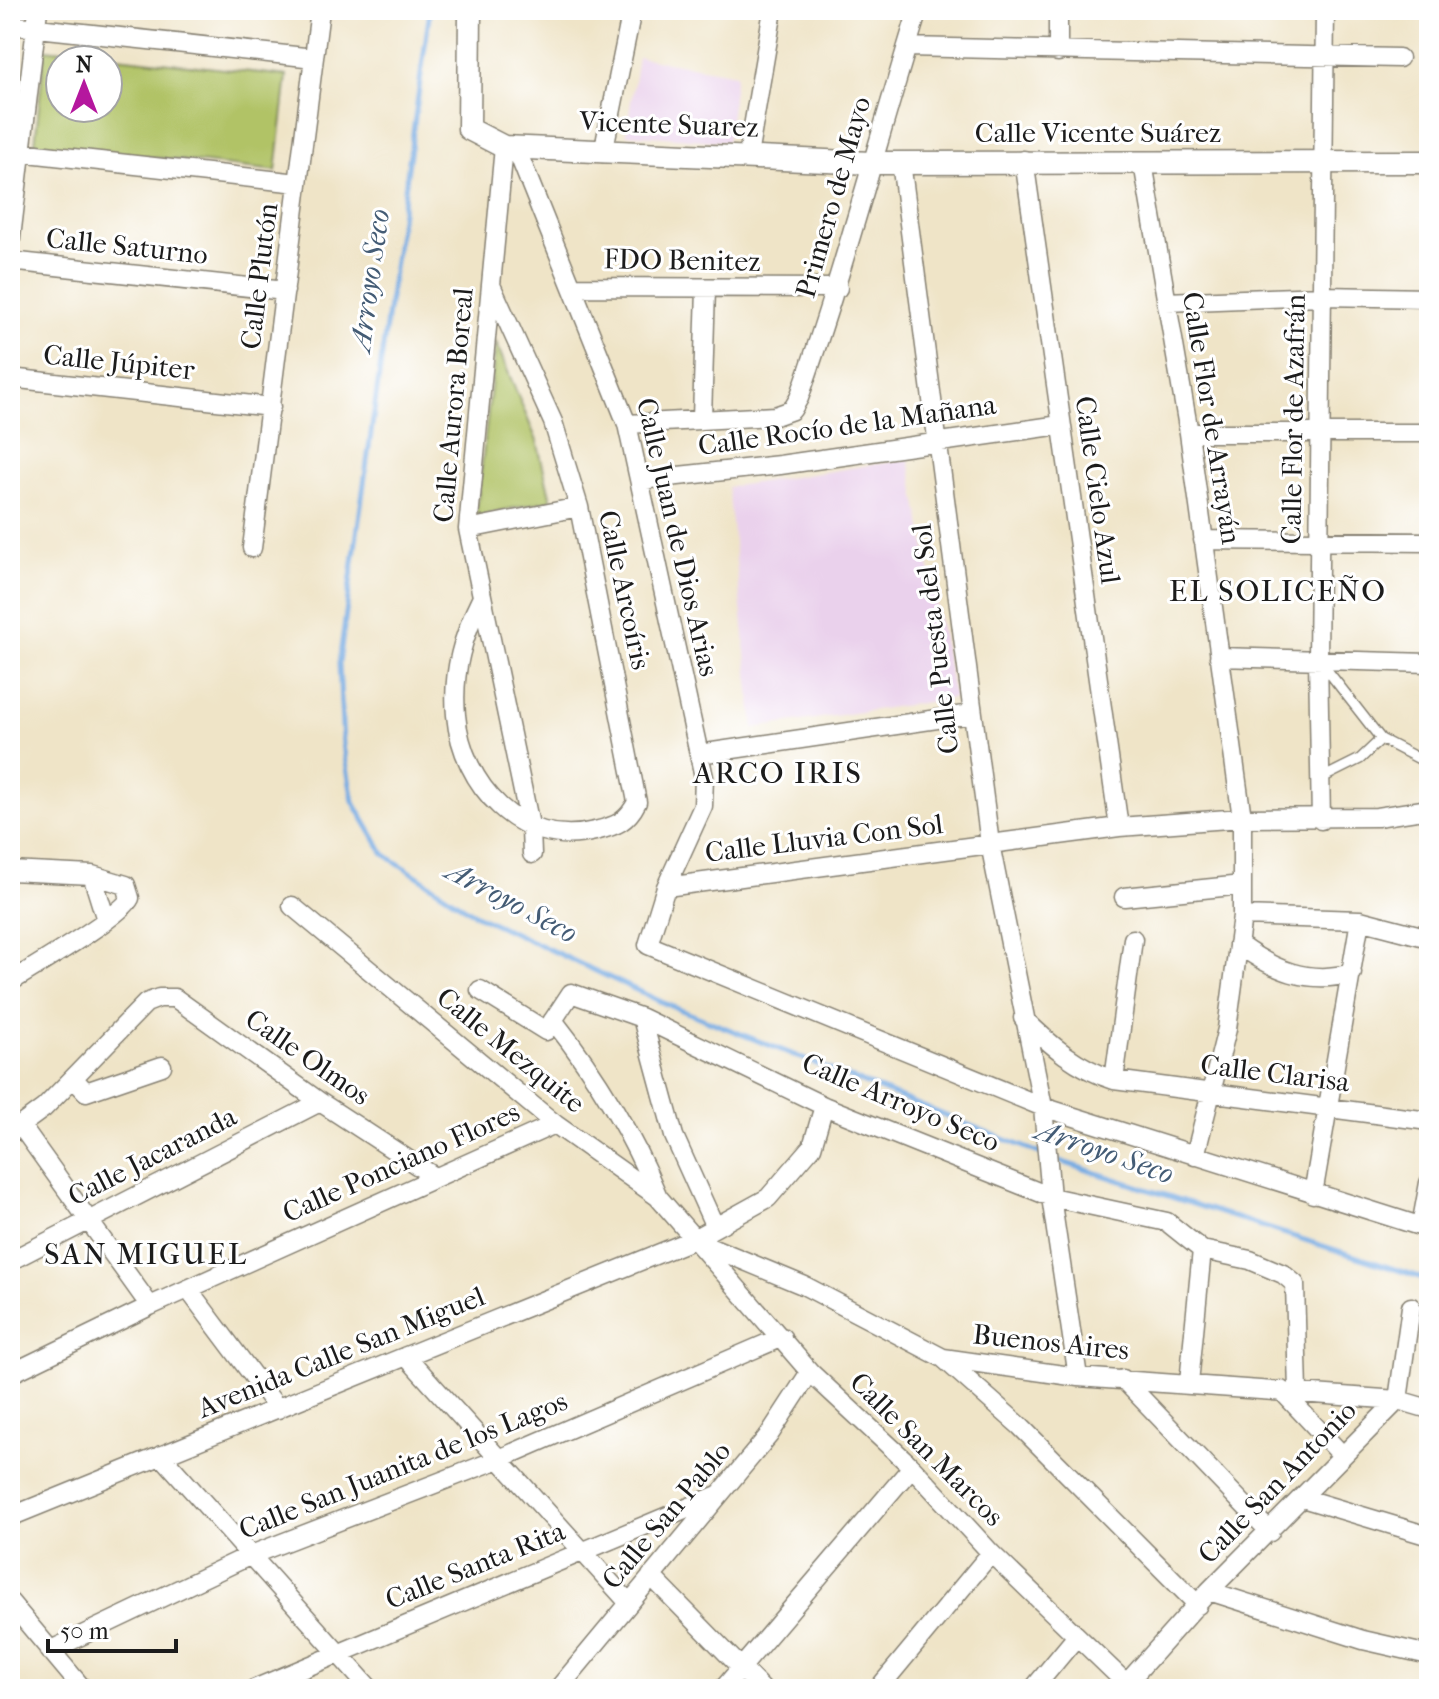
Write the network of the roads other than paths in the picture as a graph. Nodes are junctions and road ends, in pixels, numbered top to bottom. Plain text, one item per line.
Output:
1 (320, 10) edge
2 (470, 10) edge
3 (632, 10) edge
4 (773, 10) edge
5 (918, 10) edge
6 (1058, 10) edge
7 (1325, 10) edge
8 (37, 19) edge
9 (10, 25) edge
10 (907, 47) junction
11 (1058, 52) junction
12 (1325, 56) junction
13 (314, 58) junction
14 (1399, 58) dead end
15 (510, 147) junction
16 (16, 152) edge
17 (603, 153) junction
18 (748, 156) junction
19 (1024, 160) junction
20 (901, 162) junction
21 (1325, 162) junction
22 (1429, 162) edge
23 (871, 163) junction
24 (1143, 163) junction
25 (298, 183) junction
26 (10, 246) edge
27 (10, 261) edge
28 (491, 285) junction
29 (574, 287) junction
30 (838, 288) junction
31 (706, 289) junction
32 (285, 291) junction
33 (1322, 296) junction
34 (1429, 298) edge
35 (1166, 302) junction
36 (10, 378) edge
37 (271, 407) junction
38 (702, 418) junction
39 (627, 424) junction
40 (1060, 425) junction
41 (1189, 433) junction
42 (1322, 433) junction
43 (1429, 433) edge
44 (940, 441) junction
45 (641, 480) junction
46 (579, 507) junction
47 (468, 529) junction
48 (1320, 538) junction
49 (1203, 540) junction
50 (1429, 542) edge
51 (252, 548) dead end
52 (482, 597) junction
53 (1219, 657) junction
54 (1318, 658) junction
55 (1429, 663) edge
56 (971, 714) junction
57 (1381, 739) junction
58 (699, 754) junction
59 (1429, 764) edge
60 (1320, 779) junction
61 (1429, 809) edge
62 (1242, 818) junction
63 (1321, 820) junction
64 (1119, 827) junction
65 (531, 830) junction
66 (990, 844) junction
67 (532, 854) dead end
68 (10, 871) edge
69 (92, 875) junction
70 (1242, 885) junction
71 (666, 887) junction
72 (1124, 897) dead end
73 (292, 906) dead end
74 (1242, 916) junction
75 (106, 920) junction
76 (1360, 920) junction
77 (1429, 938) edge
78 (1133, 939) dead end
79 (1238, 944) junction
80 (648, 945) joint
81 (1352, 973) junction
82 (10, 982) edge
83 (480, 990) dead end
84 (1022, 1017) junction
85 (642, 1018) junction
86 (549, 1025) junction
87 (162, 1066) dead end
88 (74, 1079) junction
89 (1114, 1080) junction
90 (1214, 1094) junction
91 (320, 1102) junction
92 (824, 1106) junction
93 (1329, 1108) junction
94 (1043, 1115) junction
95 (1429, 1121) edge
96 (555, 1124) junction
97 (16, 1130) edge
98 (1195, 1156) junction
99 (435, 1177) junction
100 (1429, 1183) edge
101 (1313, 1194) junction
102 (658, 1197) junction
103 (1051, 1197) junction
104 (90, 1218) junction
105 (715, 1227) junction
106 (1425, 1228) edge
107 (692, 1240) junction
108 (1202, 1250) junction
109 (10, 1261) edge
110 (188, 1289) junction
111 (150, 1306) junction
112 (1411, 1307) dead end
113 (782, 1337) junction
114 (406, 1356) junction
115 (943, 1358) junction
116 (810, 1372) junction
117 (10, 1374) edge
118 (1078, 1377) junction
119 (1123, 1379) junction
120 (1189, 1383) junction
121 (1289, 1391) junction
122 (1398, 1400) junction
123 (278, 1409) junction
124 (1429, 1409) edge
125 (161, 1455) junction
126 (1342, 1455) junction
127 (499, 1459) junction
128 (912, 1467) junction
129 (718, 1495) junction
130 (1302, 1498) junction
131 (10, 1517) edge
132 (1270, 1532) junction
133 (1429, 1536) edge
134 (583, 1550) junction
135 (991, 1553) junction
136 (251, 1555) junction
137 (651, 1576) junction
138 (1204, 1598) junction
139 (10, 1602) edge
140 (629, 1603) junction
141 (1077, 1636) junction
142 (49, 1651) junction
143 (337, 1652) junction
144 (1429, 1655) edge
145 (741, 1668) junction
146 (1129, 1686) edge
147 (83, 1689) edge
148 (254, 1689) edge
149 (370, 1689) edge
150 (558, 1689) edge
151 (723, 1689) edge
152 (762, 1689) edge
153 (878, 1689) edge
154 (1033, 1689) edge

1 - 13 street, Calle Plutón
2 - 15 street, Vicente Suarez
3 - 17 street
4 - 18 street
5 - 10 street, Primero de Mayo
6 - 11 street
7 - 12 street, Calle Flor de Azafrán
8 - 9 street
8 - 13 street
8 - 16 street
10 - 11 street
10 - 23 street, Primero de Mayo
11 - 12 street
12 - 14 street
12 - 21 street, Calle Flor de Azafrán
13 - 25 street, Calle Plutón
15 - 17 street, Vicente Suarez
15 - 28 street, Calle Aurora Boreal
15 - 29 street, Calle Juan de Dios Arias
16 - 25 street
16 - 26 street
17 - 18 street, Vicente Suarez
18 - 23 street, Vicente Suarez
19 - 20 street, Calle Vicente Suárez
19 - 24 street, Calle Vicente Suárez
19 - 40 street, Calle Cielo Azul
20 - 23 street, Calle Vicente Suárez
20 - 44 street, Calle Puesta del Sol
21 - 22 street, Calle Vicente Suárez
21 - 24 street, Calle Vicente Suárez
21 - 33 street, Calle Flor de Azafrán
23 - 30 street, Primero de Mayo
24 - 35 street, Calle Flor de Arrayán
25 - 32 street, Calle Plutón
27 - 32 street, Calle Saturno
28 - 46 street, Calle Arcoíris
28 - 47 street, Calle Aurora Boreal
29 - 31 street, FDO Benitez
29 - 39 street, Calle Juan de Dios Arias
30 - 31 street, FDO Benitez
30 - 38 street, Primero de Mayo
31 - 38 street
32 - 37 street, Calle Plutón
33 - 34 street
33 - 35 street
33 - 42 street, Calle Flor de Azafrán
35 - 41 street, Calle Flor de Arrayán
36 - 37 street, Calle Júpiter
37 - 51 street, Calle Plutón
38 - 39 street
39 - 45 street, Calle Juan de Dios Arias
40 - 44 street, Calle Rocío de la Mañana
40 - 64 street, Calle Cielo Azul
41 - 42 street
41 - 49 street, Calle Flor de Arrayán
42 - 43 street
42 - 48 street, Calle Flor de Azafrán
44 - 45 street, Calle Rocío de la Mañana
44 - 56 street, Calle Puesta del Sol
45 - 58 street, Calle Juan de Dios Arias
46 - 47 street
46 - 65 street, Calle Arcoíris
47 - 52 street, Calle Aurora Boreal
48 - 49 street
48 - 50 street
48 - 54 street, Calle Flor de Azafrán
49 - 53 street, Calle Flor de Arrayán
52 - 65 street, Calle Aurora Boreal
52 - 65 street
53 - 54 street
53 - 62 street, Calle Flor de Arrayán
54 - 55 street
54 - 57 lane
54 - 60 street, Calle Flor de Azafrán
56 - 58 street
56 - 66 street, Calle Puesta del Sol
57 - 59 lane
57 - 60 lane
58 - 71 street, Calle Juan de Dios Arias
60 - 63 street, Calle Flor de Azafrán
61 - 63 street
62 - 63 street
62 - 64 street
62 - 70 street, Calle Flor de Arrayán
64 - 66 street
65 - 67 street, Calle Aurora Boreal
66 - 71 street, Calle Lluvia Con Sol
66 - 84 street, Calle Puesta del Sol
68 - 69 street
69 - 75 street
69 - 75 street
70 - 72 street
70 - 74 street, Calle Flor de Arrayán
71 - 80 street, Calle Juan de Dios Arias
73 - 96 street, Calle Mezquite
74 - 76 street
74 - 79 street, Calle Flor de Arrayán
75 - 82 street
76 - 77 street
76 - 81 street
78 - 89 street
79 - 81 street
79 - 90 street, Calle Flor de Arrayán
80 - 94 street, Calle Arroyo Seco
81 - 93 street
83 - 86 street
84 - 89 street, Calle Clarisa
84 - 94 street, Calle Puesta del Sol
85 - 86 street, Calle Arroyo Seco
85 - 92 street, Calle Arroyo Seco
85 - 105 street
86 - 102 street
87 - 88 street
88 - 91 street, Calle Olmos
88 - 97 street
89 - 90 street, Calle Clarisa
90 - 93 street, Calle Clarisa
90 - 98 street, Calle Flor de Arrayán
91 - 99 street, Calle Olmos
91 - 104 street, Calle Jacaranda
92 - 103 street, Calle Arroyo Seco
92 - 105 street, Avenida Calle San Miguel
93 - 95 street, Calle Clarisa
93 - 101 street
94 - 98 street, Calle Arroyo Seco
94 - 103 street, Calle Puesta del Sol
96 - 99 street, Calle Ponciano Flores
96 - 102 street, Calle Mezquite
97 - 104 street
98 - 101 street, Calle Arroyo Seco
99 - 110 street, Calle Ponciano Flores
100 - 106 street
101 - 106 street, Calle Arroyo Seco
102 - 107 street, Calle Mezquite
103 - 108 street, Calle Arroyo Seco
103 - 118 street, Calle Puesta del Sol
104 - 109 street, Calle Jacaranda
104 - 111 street
105 - 107 street, Avenida Calle San Miguel
107 - 113 street, Calle San Marcos
107 - 114 street, Avenida Calle San Miguel
107 - 115 street, Buenos Aires
108 - 120 street
108 - 121 street, Calle Arroyo Seco
110 - 111 street, Calle Ponciano Flores
110 - 123 street
111 - 117 street, Calle Ponciano Flores
112 - 122 street
113 - 116 street, Calle San Marcos
113 - 127 street, Calle San Juanita de los Lagos
114 - 123 street, Avenida Calle San Miguel
114 - 127 street
115 - 118 street, Buenos Aires
115 - 138 street
116 - 128 street, Calle San Marcos
116 - 129 street, Calle San Pablo
118 - 119 street, Buenos Aires
119 - 120 street, Buenos Aires
119 - 132 street
120 - 121 street, Buenos Aires
121 - 122 street, Buenos Aires
121 - 126 street
122 - 124 street, Buenos Aires
122 - 126 street, Calle San Antonio
123 - 125 street, Avenida Calle San Miguel
125 - 131 street, Avenida Calle San Miguel
125 - 136 street
126 - 130 street, Calle San Antonio
127 - 134 street
127 - 136 street, Calle San Juanita de los Lagos
128 - 135 street, Calle San Marcos
128 - 145 street
129 - 134 street, Calle Santa Rita
129 - 137 street, Calle San Pablo
130 - 132 street, Calle San Antonio
130 - 133 street
132 - 138 street, Calle San Antonio
134 - 140 street
134 - 143 street, Calle Santa Rita
135 - 141 street, Calle San Marcos
135 - 153 street
136 - 142 street, Calle San Juanita de los Lagos
136 - 143 street
137 - 140 street, Calle San Pablo
137 - 145 street
138 - 144 street
138 - 146 street, Calle San Antonio
139 - 142 street
140 - 150 street, Calle San Pablo
141 - 146 street, Calle San Marcos
141 - 154 street
142 - 147 street
143 - 148 street, Calle Santa Rita
143 - 149 street
145 - 151 street
145 - 152 street

